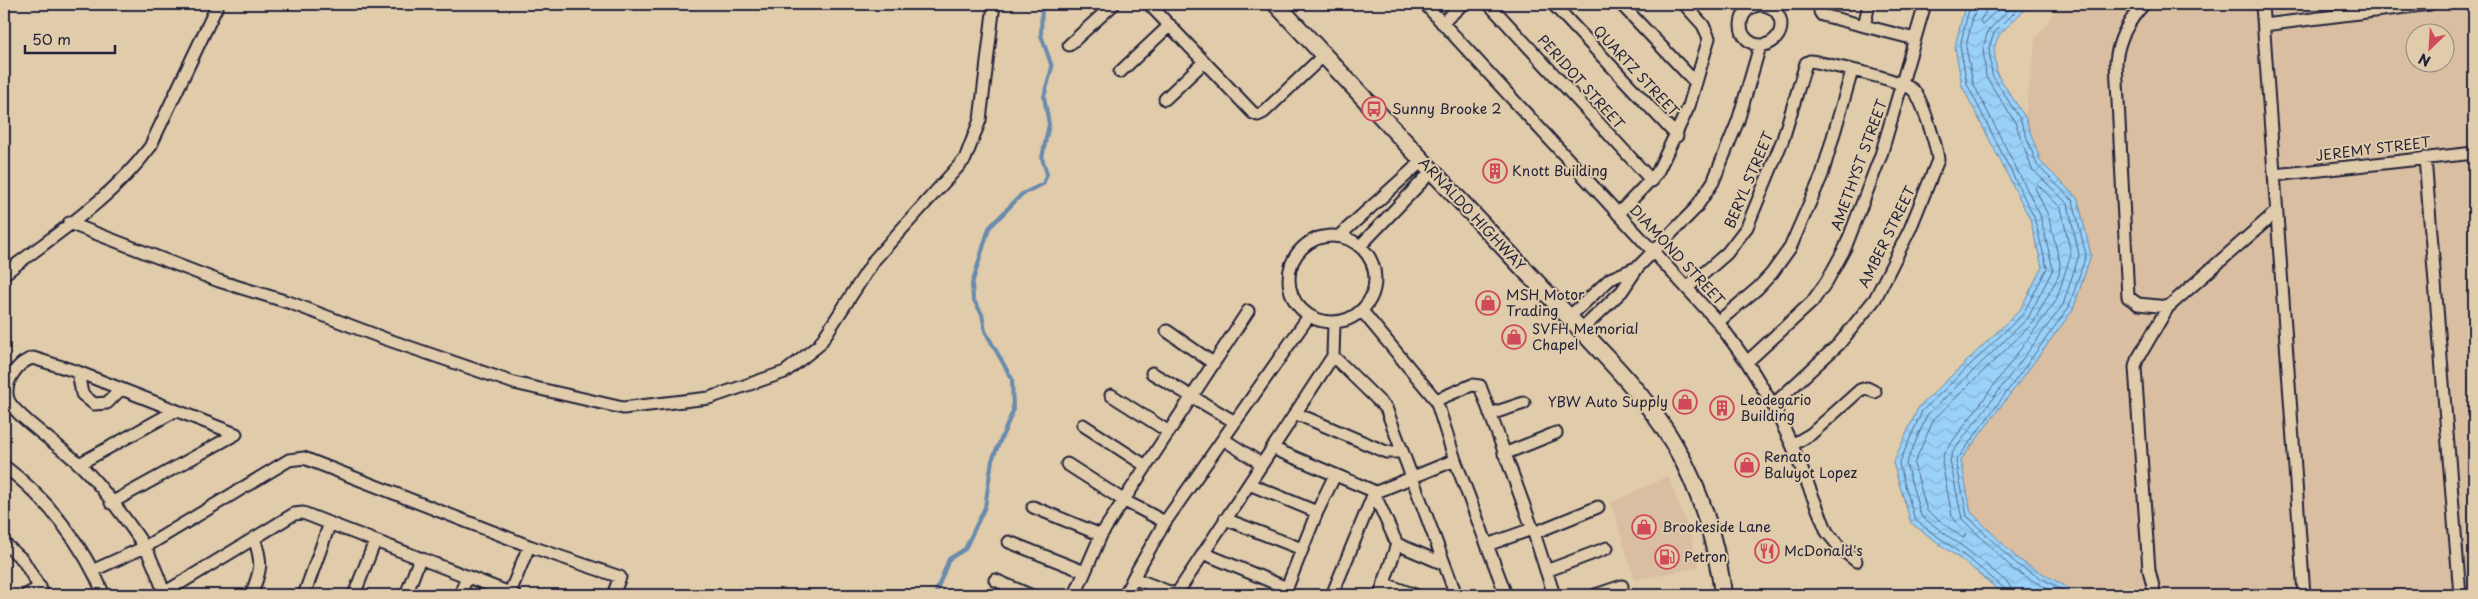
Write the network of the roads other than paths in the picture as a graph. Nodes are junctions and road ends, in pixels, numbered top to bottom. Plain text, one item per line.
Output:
1 (218, 4) edge
2 (994, 4) edge
3 (1114, 4) edge
4 (1149, 4) edge
5 (1276, 4) edge
6 (1424, 4) edge
7 (1463, 4) edge
8 (1489, 4) edge
9 (1553, 4) edge
10 (1621, 4) edge
11 (1684, 4) edge
12 (1869, 4) edge
13 (1925, 4) edge
14 (2144, 4) edge
15 (2262, 4) edge
16 (2430, 4) edge
17 (1760, 5) edge
18 (1820, 8) edge
19 (1442, 23) junction
20 (1170, 25) junction
21 (2264, 25) junction
22 (1864, 26) junction
23 (1915, 39) junction
24 (1069, 45) dead end
25 (1760, 46) junction
26 (1324, 56) junction
27 (1204, 62) junction
28 (1852, 71) junction
29 (1120, 72) dead end
30 (1696, 83) junction
31 (1903, 85) junction
32 (1164, 99) dead end
33 (1677, 136) junction
34 (2474, 153) edge
35 (2425, 158) junction
36 (1427, 166) junction
37 (2275, 175) junction
38 (1652, 181) junction
39 (2276, 212) junction
40 (1618, 214) junction
41 (69, 224) junction
42 (1339, 236) junction
43 (1361, 245) junction
44 (1652, 252) junction
45 (1638, 267) junction
46 (4, 274) edge
47 (1687, 288) junction
48 (2168, 307) junction
49 (1248, 311) dead end
50 (1362, 311) junction
51 (1309, 316) junction
52 (1568, 317) junction
53 (1334, 322) junction
54 (1718, 322) junction
55 (1581, 330) junction
56 (1167, 331) dead end
57 (1333, 356) junction
58 (1747, 362) junction
59 (1214, 363) junction
60 (78, 372) junction
61 (1152, 373) dead end
62 (121, 389) junction
63 (1874, 392) dead end
64 (1111, 395) dead end
65 (1191, 397) junction
66 (1436, 400) junction
67 (1524, 403) dead end
68 (1773, 405) junction
69 (175, 411) junction
70 (1295, 413) junction
71 (1490, 414) junction
72 (1235, 422) junction
73 (1083, 425) dead end
74 (1169, 432) junction
75 (1556, 433) dead end
76 (1223, 439) junction
77 (1792, 444) junction
78 (1272, 448) junction
79 (1402, 452) junction
80 (1504, 454) junction
81 (1455, 460) junction
82 (79, 464) junction
83 (1066, 464) dead end
84 (1262, 464) junction
85 (4, 466) edge
86 (1146, 466) junction
87 (1335, 476) junction
88 (1411, 477) junction
89 (1249, 484) junction
90 (1374, 493) junction
91 (1123, 500) junction
92 (111, 503) junction
93 (1033, 507) dead end
94 (1598, 508) dead end
95 (1317, 512) junction
96 (1225, 519) junction
97 (1165, 522) junction
98 (330, 523) junction
99 (1533, 531) junction
100 (1101, 535) junction
101 (254, 538) junction
102 (375, 541) junction
103 (1009, 542) dead end
104 (4, 543) edge
105 (1397, 544) junction
106 (1487, 545) junction
107 (529, 546) junction
108 (145, 547) junction
109 (1606, 548) dead end
110 (1302, 549) junction
111 (1203, 553) junction
112 (420, 558) junction
113 (1856, 561) dead end
114 (1444, 564) junction
115 (94, 570) junction
116 (1546, 570) junction
117 (1085, 572) junction
118 (467, 577) junction
119 (1133, 578) junction
120 (994, 580) dead end
121 (1385, 584) junction
122 (1622, 586) dead end
123 (42, 591) edge
124 (1286, 592) edge
125 (164, 594) edge
126 (26, 595) edge
127 (104, 595) edge
128 (251, 595) edge
129 (304, 595) edge
130 (354, 595) edge
131 (406, 595) edge
132 (460, 595) edge
133 (511, 595) edge
134 (613, 595) edge
135 (1030, 595) edge
136 (1075, 595) edge
137 (1125, 595) edge
138 (1176, 595) edge
139 (1332, 595) edge
140 (1380, 595) edge
141 (1414, 595) edge
142 (1456, 595) edge
143 (1506, 595) edge
144 (1554, 595) edge
145 (1595, 595) edge
146 (1723, 595) edge
147 (2155, 595) edge
148 (2304, 595) edge
149 (2460, 595) edge

1 - 41 street
2 - 41 street
3 - 24 street
4 - 20 street
5 - 26 main road, ARNALDO HIGHWAY
6 - 19 street, DIAMOND STREET
7 - 19 street
8 - 38 street, PERIDOT STREET
9 - 33 street, QUARTZ STREET
10 - 30 street
11 - 30 street
12 - 22 street
13 - 23 street, AMETHYST STREET
14 - 48 street
15 - 21 street
16 - 21 street
17 - 25 street
17 - 25 street
18 - 22 street
19 - 40 street, DIAMOND STREET
20 - 27 street
20 - 29 street
21 - 37 street
22 - 23 street
23 - 31 street, AMETHYST STREET
25 - 44 street
26 - 27 street
26 - 36 main road, ARNALDO HIGHWAY
27 - 32 street
28 - 31 street
28 - 47 street, BERYL STREET
28 - 54 street
30 - 33 street
31 - 58 street, AMETHYST STREET
31 - 68 street, AMBER STREET
33 - 38 street
34 - 35 street, JEREMY STREET
35 - 37 street, JEREMY STREET
35 - 149 street
36 - 42 street
36 - 43 street
36 - 52 main road, ARNALDO HIGHWAY
37 - 39 street
38 - 40 street
39 - 48 street
39 - 148 street
40 - 44 street, DIAMOND STREET
41 - 46 street
42 - 43 street
42 - 51 street
43 - 50 street
44 - 45 street
44 - 47 street, DIAMOND STREET
45 - 52 street
45 - 55 street
47 - 54 street, DIAMOND STREET
48 - 147 street
49 - 59 street
50 - 53 street
50 - 66 street
51 - 53 street
51 - 72 street
52 - 55 main road, ARNALDO HIGHWAY
53 - 57 street
54 - 58 street, DIAMOND STREET
55 - 146 main road, ARNALDO HIGHWAY
56 - 59 street
57 - 70 street
57 - 79 street
58 - 68 street, DIAMOND STREET
59 - 65 street
60 - 62 street
60 - 62 street
60 - 82 street
61 - 65 street
62 - 69 street
63 - 77 street
64 - 74 street
65 - 72 street
65 - 74 street
66 - 71 street
66 - 81 street
67 - 71 street
68 - 77 street, DIAMOND STREET
69 - 82 street
69 - 92 street
70 - 78 street
70 - 79 street
71 - 80 street
72 - 76 street
73 - 86 street
74 - 86 street
75 - 80 street
76 - 84 street
76 - 97 street
77 - 113 street, DIAMOND STREET
78 - 84 street
78 - 87 street
79 - 88 street
80 - 99 street
81 - 88 street
81 - 106 street
82 - 92 street
83 - 91 street
84 - 89 street
85 - 115 street
86 - 91 street
87 - 90 street
87 - 95 street
88 - 90 street
88 - 114 street
89 - 95 street
89 - 96 street
90 - 105 street
90 - 139 street
91 - 97 street
91 - 100 street
92 - 108 street
93 - 100 street
94 - 99 street
95 - 110 street
96 - 110 street
96 - 111 street
97 - 119 street
98 - 101 street
98 - 102 street
98 - 129 street
99 - 106 street
99 - 116 street
100 - 117 street
101 - 125 street
101 - 128 street
102 - 112 street
102 - 130 street
103 - 117 street
104 - 123 street
105 - 114 street
105 - 121 street
106 - 143 street
107 - 108 street
107 - 133 street
107 - 134 street
108 - 115 street
108 - 125 street
109 - 116 street
110 - 124 street
111 - 124 street
111 - 138 street
112 - 118 street
112 - 131 street
114 - 142 street
115 - 127 street
116 - 144 street
117 - 136 street
118 - 132 street
118 - 133 street
119 - 137 street
119 - 138 street
120 - 135 street
121 - 140 street
121 - 141 street
122 - 145 street
123 - 126 street

